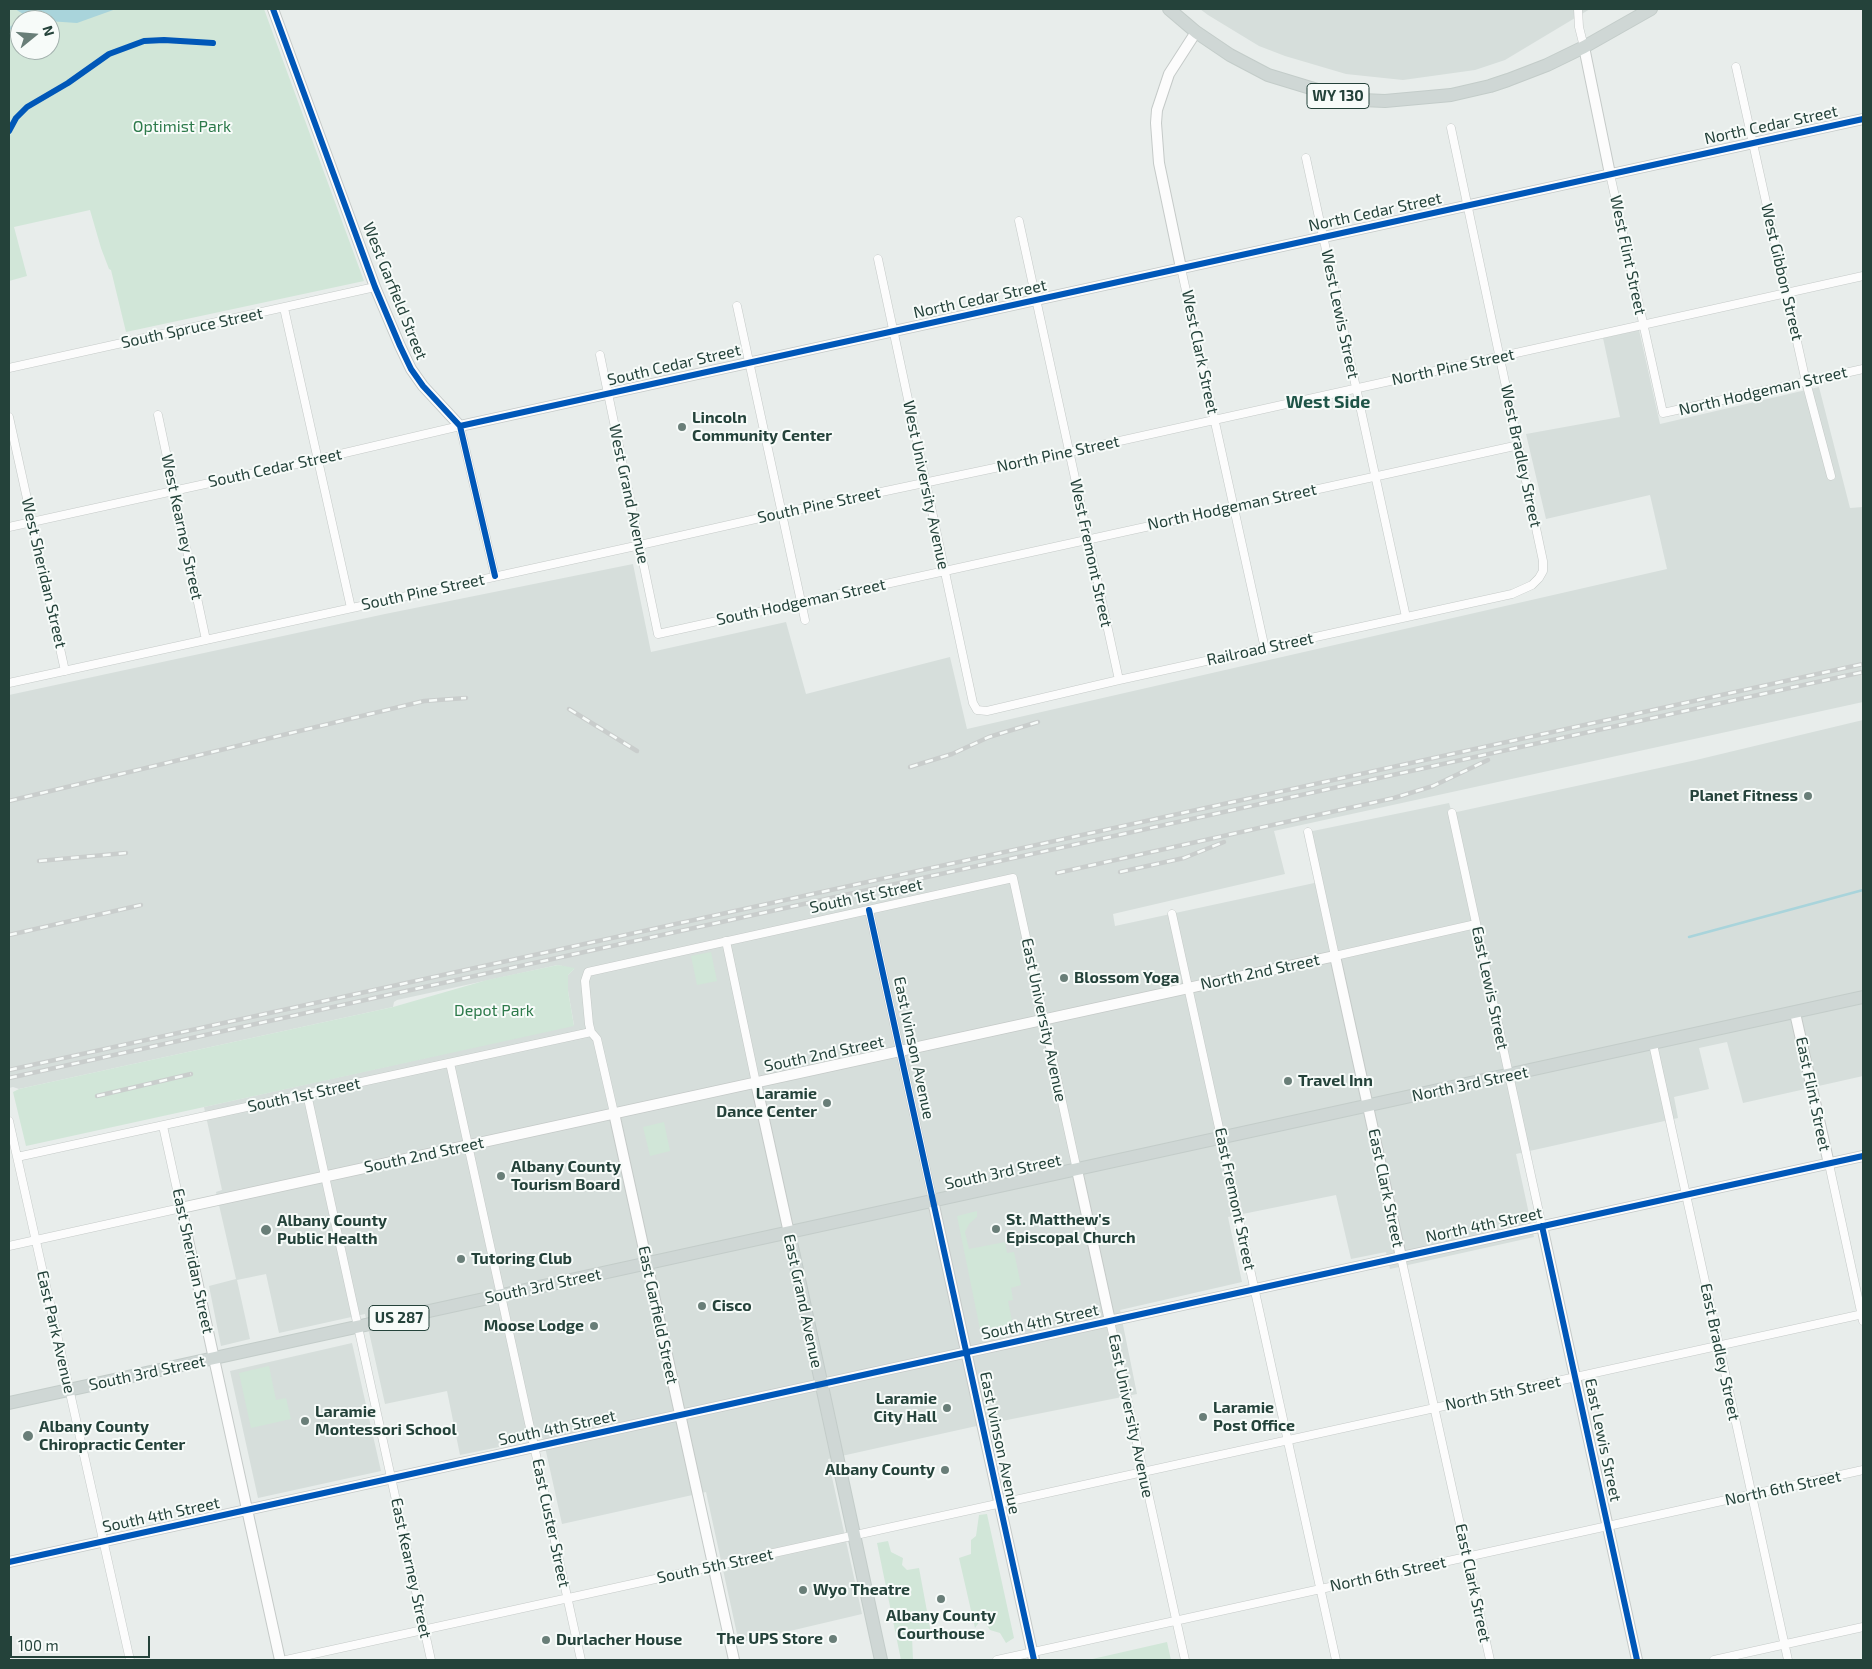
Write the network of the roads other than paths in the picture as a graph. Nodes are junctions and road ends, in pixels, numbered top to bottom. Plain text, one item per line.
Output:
1 (273, 9) edge
2 (1169, 9) edge
3 (1578, 9) edge
4 (1651, 9) edge
5 (1196, 32) junction
6 (1584, 47) junction
7 (1736, 67) dead end
8 (1863, 119) edge
9 (1451, 128) dead end
10 (1753, 143) junction
11 (1306, 158) dead end
12 (1610, 174) junction
13 (1468, 206) junction
14 (1020, 221) dead end
15 (1323, 237) junction
16 (878, 259) dead end
17 (1181, 268) junction
18 (1863, 276) edge
19 (375, 287) junction
20 (1786, 292) junction
21 (1037, 300) junction
22 (737, 306) dead end
23 (284, 308) junction
24 (1643, 324) junction
25 (893, 332) junction
26 (600, 355) dead end
27 (1500, 356) junction
28 (749, 362) junction
29 (9, 368) edge
30 (1863, 369) edge
31 (1806, 382) junction
32 (1356, 388) junction
33 (607, 394) junction
34 (1663, 413) joint
35 (158, 414) dead end
36 (9, 418) edge
37 (1214, 419) junction
38 (460, 426) junction
39 (1518, 445) junction
40 (1070, 452) junction
41 (318, 459) junction
42 (1375, 476) junction
43 (1831, 476) dead end
44 (925, 482) junction
45 (174, 490) junction
46 (1233, 506) junction
47 (782, 513) junction
48 (32, 522) junction
49 (9, 527) edge
50 (1088, 539) junction
51 (640, 545) junction
52 (945, 570) junction
53 (495, 576) junction
54 (1539, 578) joint
55 (801, 602) junction
56 (351, 608) junction
57 (1406, 617) junction
58 (805, 620) dead end
59 (658, 634) joint
60 (206, 640) junction
61 (1265, 649) junction
62 (65, 671) junction
63 (1119, 680) junction
64 (9, 683) edge
65 (977, 710) joint
66 (1452, 813) dead end
67 (1308, 832) dead end
68 (1013, 878) joint
69 (869, 910) junction
70 (1172, 914) dead end
71 (1476, 924) junction
72 (726, 941) junction
73 (1335, 956) junction
74 (588, 972) joint
75 (1188, 988) junction
76 (1863, 998) edge
77 (1795, 1013) junction
78 (1044, 1020) junction
79 (591, 1032) junction
80 (1653, 1044) junction
81 (900, 1051) junction
82 (450, 1064) junction
83 (1509, 1075) junction
84 (756, 1082) junction
85 (308, 1094) junction
86 (1368, 1106) junction
87 (614, 1114) junction
88 (9, 1121) edge
89 (163, 1126) junction
90 (1222, 1138) junction
91 (468, 1145) junction
92 (1863, 1156) edge
93 (17, 1157) junction
94 (1828, 1164) junction
95 (1077, 1170) junction
96 (325, 1176) junction
97 (1686, 1195) junction
98 (933, 1201) junction
99 (181, 1208) junction
100 (1542, 1226) junction
101 (788, 1233) junction
102 (36, 1240) junction
103 (9, 1246) edge
104 (1401, 1257) junction
105 (647, 1264) junction
106 (1255, 1289) junction
107 (501, 1296) junction
108 (1863, 1317) edge
109 (1110, 1321) junction
110 (358, 1327) junction
111 (1719, 1346) junction
112 (966, 1352) junction
113 (214, 1358) junction
114 (1575, 1377) junction
115 (822, 1384) junction
116 (69, 1390) junction
117 (9, 1403) edge
118 (1434, 1408) junction
119 (680, 1415) junction
120 (1288, 1440) junction
121 (534, 1447) junction
122 (1863, 1470) edge
123 (1144, 1472) junction
124 (392, 1478) junction
125 (1752, 1494) junction
126 (999, 1504) junction
127 (247, 1510) junction
128 (1608, 1526) junction
129 (854, 1536) junction
130 (103, 1541) junction
131 (1468, 1557) junction
132 (9, 1562) edge
133 (713, 1566) junction
134 (1321, 1589) junction
135 (567, 1599) junction
136 (1176, 1621) junction
137 (1863, 1627) edge
138 (425, 1630) junction
139 (1784, 1644) junction
140 (1033, 1656) edge
141 (130, 1660) edge
142 (280, 1660) edge
143 (286, 1660) edge
144 (431, 1660) edge
145 (581, 1660) edge
146 (734, 1660) edge
147 (881, 1660) edge
148 (997, 1660) edge
149 (1185, 1660) edge
150 (1336, 1660) edge
151 (1490, 1660) edge
152 (1637, 1660) edge
153 (1714, 1660) edge
154 (1788, 1660) edge

1 - 19 street, West Garfield Street
2 - 5 main road, WY 130
3 - 6 street, West Flint Street
4 - 6 main road, WY 130
5 - 6 main road, WY 130
5 - 17 street, West Clark Street
6 - 12 street, West Flint Street
7 - 10 street, West Gibbon Street
8 - 10 street, North Cedar Street
9 - 13 street, West Bradley Street
10 - 12 street, North Cedar Street
10 - 20 street, West Gibbon Street
11 - 15 street, West Lewis Street
12 - 13 street, North Cedar Street
12 - 24 street, West Flint Street
13 - 15 street, North Cedar Street
13 - 27 street, West Bradley Street
14 - 21 street, West Fremont Street
15 - 17 street, North Cedar Street
15 - 32 street, West Lewis Street
16 - 25 street, West University Avenue
17 - 21 street, North Cedar Street
17 - 37 street, West Clark Street
18 - 20 street, North Pine Street
19 - 23 street, South Spruce Street
19 - 38 street, West Garfield Street
20 - 24 street, North Pine Street
20 - 31 street, West Gibbon Street
21 - 25 street, North Cedar Street
21 - 40 street, West Fremont Street
22 - 28 street
23 - 29 street, South Spruce Street
23 - 41 street
24 - 27 street, North Pine Street
24 - 34 street, West Flint Street
25 - 28 street, South Cedar Street
25 - 44 street, West University Avenue
26 - 33 street, West Grand Avenue
27 - 32 street, North Pine Street
27 - 39 street, West Bradley Street
28 - 33 street, South Cedar Street
28 - 47 street
30 - 31 street, North Hodgeman Street
31 - 34 street, North Hodgeman Street
31 - 43 street, West Gibbon Street
32 - 37 street, North Pine Street
32 - 42 street, West Lewis Street
33 - 38 street, South Cedar Street
33 - 51 street, West Grand Avenue
35 - 45 street, West Kearney Street
36 - 48 street, West Sheridan Street
37 - 40 street, North Pine Street
37 - 46 street, West Clark Street
38 - 41 street, South Cedar Street
38 - 53 street, West Garfield Street
39 - 42 street, North Hodgeman Street
39 - 54 street, West Bradley Street
40 - 44 street, North Pine Street
40 - 50 street, West Fremont Street
41 - 45 street, South Cedar Street
41 - 56 street
42 - 46 street, North Hodgeman Street
42 - 57 street, West Lewis Street
44 - 47 street, South Pine Street
44 - 52 street, West University Avenue
45 - 48 street, South Cedar Street
45 - 60 street, West Kearney Street
46 - 50 street, North Hodgeman Street
46 - 61 street, West Clark Street
47 - 51 street, South Pine Street
47 - 55 street
48 - 49 street, South Cedar Street
48 - 62 street, West Sheridan Street
50 - 52 street, North Hodgeman Street
50 - 63 street, West Fremont Street
51 - 53 street, South Pine Street
51 - 59 street, West Grand Avenue
52 - 55 street, South Hodgeman Street
52 - 65 street, West University Avenue
53 - 56 street, South Pine Street
54 - 57 street, Railroad Street
55 - 58 street
55 - 59 street, South Hodgeman Street
56 - 60 street, South Pine Street
57 - 61 street, Railroad Street
60 - 62 street, South Pine Street
61 - 63 street, Railroad Street
62 - 64 street, South Pine Street
63 - 65 street, Railroad Street
66 - 71 street, East Lewis Street
67 - 73 street, East Clark Street
68 - 69 street, South 1st Street
68 - 78 street, East University Avenue
69 - 72 street, South 1st Street
69 - 81 street, East Ivinson Avenue
70 - 75 street, East Fremont Street
71 - 73 street, North 2nd Street
71 - 83 street, East Lewis Street
72 - 74 street, South 1st Street
72 - 84 street, East Grand Avenue
73 - 75 street, North 2nd Street
73 - 86 street, East Clark Street
74 - 79 street, East Garfield Street
75 - 78 street, North 2nd Street
75 - 90 street, East Fremont Street
76 - 77 main road, North 3rd Street
77 - 80 main road, North 3rd Street
77 - 94 street, East Flint Street
78 - 81 street, South 2nd Street
78 - 95 street, East University Avenue
79 - 82 street, South 1st Street
79 - 87 street, East Garfield Street
80 - 83 main road, North 3rd Street
80 - 97 street, East Bradley Street
81 - 84 street, South 2nd Street
81 - 98 street, East Ivinson Avenue
82 - 85 street, South 1st Street
82 - 91 street, East Custer Street
83 - 86 main road, North 3rd Street
83 - 100 street, East Lewis Street
84 - 87 street, South 2nd Street
84 - 101 street, East Grand Avenue
85 - 89 street, South 1st Street
85 - 96 street, East Kearney Street
86 - 90 main road, North 3rd Street
86 - 104 street, East Clark Street
87 - 91 street, South 2nd Street
87 - 105 street, East Garfield Street
88 - 93 street, East Park Avenue
89 - 93 street, South 1st Street
89 - 99 street, East Sheridan Street
90 - 95 main road, North 3rd Street
90 - 106 street, East Fremont Street
91 - 96 street, South 2nd Street
91 - 107 street, East Custer Street
92 - 94 street, North 4th Street
93 - 102 street, East Park Avenue
94 - 97 street, North 4th Street
94 - 108 street, East Flint Street
95 - 98 main road, South 3rd Street
95 - 109 street, East University Avenue
96 - 99 street, South 2nd Street
96 - 110 street, East Kearney Street
97 - 100 street, North 4th Street
97 - 111 street, East Bradley Street
98 - 101 main road, South 3rd Street
98 - 112 street, East Ivinson Avenue
99 - 102 street, South 2nd Street
99 - 113 street, East Sheridan Street
100 - 104 street, North 4th Street
100 - 114 street, East Lewis Street
101 - 105 main road, South 3rd Street / US 287
101 - 115 main road, East Grand Avenue
102 - 103 street, South 2nd Street
102 - 116 street, East Park Avenue
104 - 106 street, North 4th Street
104 - 118 street, East Clark Street
105 - 107 main road, South 3rd Street / US 287
105 - 119 street, East Garfield Street
106 - 109 street, North 4th Street
106 - 120 street, East Fremont Street
107 - 110 main road, South 3rd Street / US 287
107 - 121 street, East Custer Street
108 - 111 street, North 5th Street
109 - 112 street, South 4th Street
109 - 123 street, East University Avenue
110 - 113 main road, South 3rd Street / US 287
110 - 124 street, East Kearney Street
111 - 114 street, North 5th Street
111 - 125 street, East Bradley Street
112 - 115 street, South 4th Street
112 - 126 street, East Ivinson Avenue
113 - 116 main road, South 3rd Street / US 287
113 - 127 street, East Sheridan Street
114 - 118 street, North 5th Street
114 - 128 street, East Lewis Street
115 - 119 street, South 4th Street
115 - 129 main road, East Grand Avenue
116 - 117 main road, South 3rd Street / US 287
116 - 130 street, East Park Avenue
118 - 120 street, North 5th Street
118 - 131 street, East Clark Street
119 - 121 street, South 4th Street
119 - 133 street, East Garfield Street
120 - 123 street, North 5th Street
120 - 134 street, East Fremont Street
121 - 124 street, South 4th Street
121 - 135 street, East Custer Street
122 - 125 street, North 6th Street
123 - 126 street, South 5th Street
123 - 136 street, East University Avenue
124 - 127 street, South 4th Street
124 - 138 street, East Kearney Street
125 - 128 street, North 6th Street
125 - 139 street, East Bradley Street
126 - 129 street, South 5th Street
126 - 140 street, East Ivinson Avenue
127 - 130 street, South 4th Street
127 - 142 street, East Sheridan Street
128 - 131 street, North 6th Street
128 - 152 street, East Lewis Street
129 - 133 street, South 5th Street
129 - 147 main road, East Grand Avenue
130 - 132 street, South 4th Street
130 - 141 street, East Park Avenue
131 - 134 street, North 6th Street
131 - 151 street, East Clark Street
133 - 135 street, South 5th Street
133 - 146 street, East Garfield Street
134 - 136 street, North 6th Street
134 - 150 street, East Fremont Street
135 - 138 street, South 5th Street
135 - 145 street, East Custer Street
136 - 140 street, North 6th Street
136 - 149 street, East University Avenue
137 - 139 street
138 - 143 street, South 5th Street
138 - 144 street, East Kearney Street
139 - 153 street
139 - 154 street, East Bradley Street
140 - 148 street, North 6th Street

